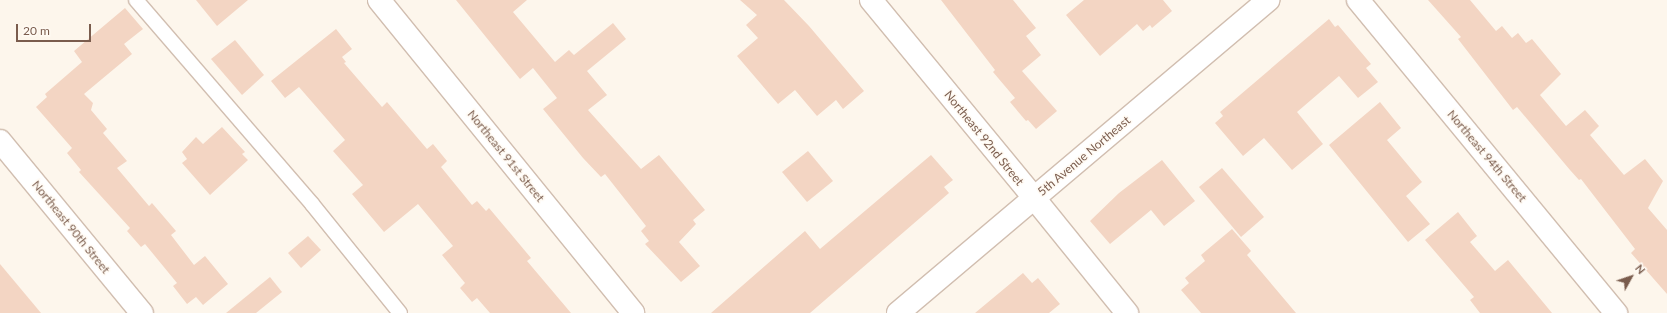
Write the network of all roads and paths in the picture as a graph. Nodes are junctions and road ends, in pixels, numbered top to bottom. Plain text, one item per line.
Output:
1 (136, 0) edge
2 (379, 0) edge
3 (871, 0) edge
4 (1269, 0) edge
5 (1358, 0) edge
6 (0, 141) edge
7 (1034, 198) junction
8 (142, 313) edge
9 (400, 313) edge
10 (633, 313) edge
11 (898, 313) edge
12 (1127, 313) edge
13 (1616, 313) edge

1 - 9 lane
2 - 10 street, Northeast 91st Street
3 - 7 street, Northeast 92nd Street
4 - 7 street, 5th Avenue Northeast
5 - 13 street, Northeast 94th Street
6 - 8 street, Northeast 90th Street
7 - 11 street, 5th Avenue Northeast
7 - 12 street, Northeast 92nd Street

